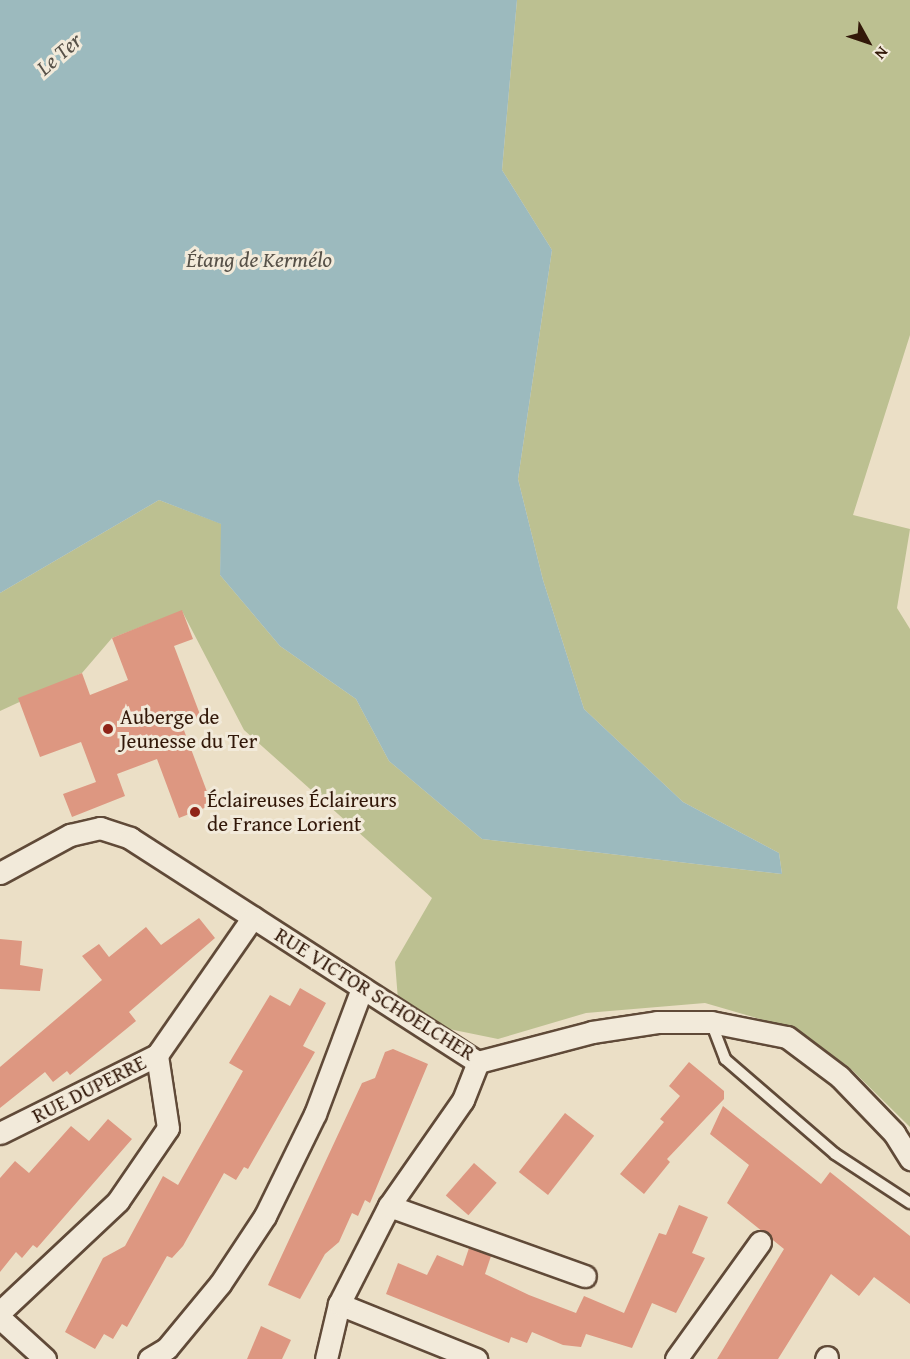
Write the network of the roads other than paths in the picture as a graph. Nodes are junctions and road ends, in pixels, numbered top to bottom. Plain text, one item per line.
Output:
1 (0, 873) edge
2 (253, 917) junction
3 (362, 988) junction
4 (711, 1022) junction
5 (157, 1054) junction
6 (478, 1062) junction
7 (0, 1133) edge
8 (910, 1159) edge
9 (910, 1203) edge
10 (389, 1206) junction
11 (760, 1242) dead end
12 (585, 1276) dead end
13 (339, 1304) junction
14 (0, 1312) edge
15 (0, 1318) edge
16 (45, 1359) edge
17 (148, 1359) edge
18 (326, 1359) edge
19 (476, 1359) edge
20 (676, 1359) edge

1 - 2 street, RUE VICTOR SCHOELCHER
2 - 3 street, RUE VICTOR SCHOELCHER
2 - 5 street, RUE DUPERRE
3 - 6 street, RUE VICTOR SCHOELCHER
3 - 17 street
4 - 6 street, RUE VICTOR SCHOELCHER
4 - 8 street, RUE VICTOR SCHOELCHER
4 - 9 lane
5 - 7 street, RUE DUPERRE
5 - 14 street
6 - 10 street
10 - 12 street
10 - 13 street
11 - 20 street
13 - 18 street
13 - 19 street
15 - 16 street

